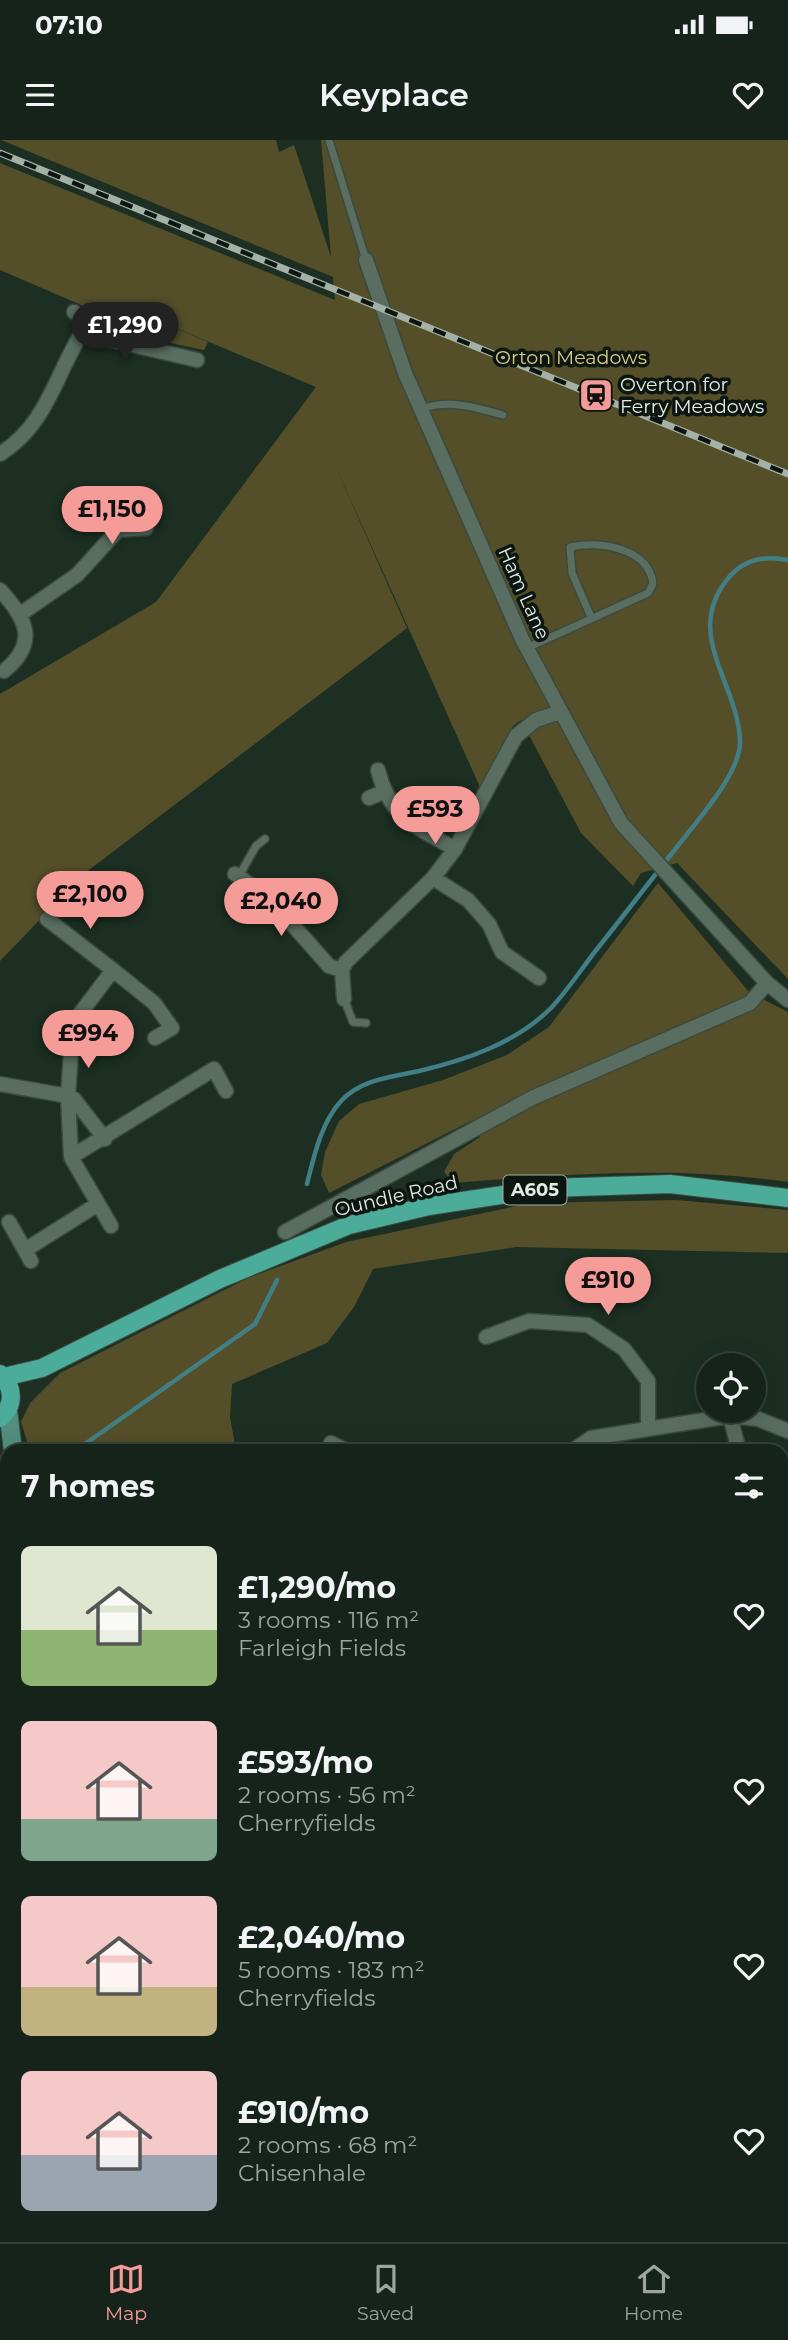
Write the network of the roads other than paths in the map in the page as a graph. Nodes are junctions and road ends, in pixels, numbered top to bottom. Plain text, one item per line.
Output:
1 (329, 140) edge
2 (366, 260) joint
3 (74, 313) dead end
4 (88, 323) junction
5 (197, 360) dead end
6 (421, 410) junction
7 (503, 415) dead end
8 (0, 454) edge
9 (107, 511) dead end
10 (146, 528) dead end
11 (118, 530) junction
12 (0, 590) edge
13 (22, 613) junction
14 (591, 617) junction
15 (527, 648) junction
16 (2, 672) edge
17 (560, 712) junction
18 (378, 770) dead end
19 (383, 792) junction
20 (369, 798) dead end
21 (265, 839) dead end
22 (455, 849) junction
23 (237, 876) joint
24 (433, 878) junction
25 (260, 890) junction
26 (247, 907) dead end
27 (47, 919) dead end
28 (113, 970) junction
29 (342, 970) junction
30 (539, 978) dead end
31 (767, 983) junction
32 (344, 999) joint
33 (788, 1000) edge
34 (366, 1023) dead end
35 (155, 1038) dead end
36 (0, 1084) edge
37 (226, 1091) dead end
38 (68, 1096) junction
39 (105, 1139) junction
40 (71, 1157) junction
41 (788, 1198) edge
42 (98, 1204) junction
43 (9, 1222) dead end
44 (111, 1226) dead end
45 (285, 1235) junction
46 (486, 1337) dead end
47 (42, 1368) junction
48 (2, 1376) edge
49 (6, 1409) edge
50 (696, 1421) edge
51 (766, 1422) edge
52 (732, 1423) edge
53 (649, 1427) junction
54 (788, 1431) edge
55 (12, 1444) edge
56 (582, 1444) edge
57 (737, 1444) edge

1 - 2 lane, Ham Lane
2 - 6 street, Ham Lane
3 - 4 street
4 - 5 street
4 - 8 street
6 - 7 lane
6 - 15 street, Ham Lane
9 - 11 street
10 - 11 street
11 - 13 street
12 - 13 street
13 - 16 street
14 - 14 lane
14 - 15 lane
15 - 17 street, Ham Lane
17 - 22 street
17 - 31 street, Ham Lane
18 - 19 street
19 - 20 street
19 - 22 street
21 - 23 lane
22 - 24 street
23 - 25 street
24 - 29 street
24 - 30 street
25 - 26 street
25 - 29 street
27 - 28 street
28 - 35 street
28 - 38 street
29 - 32 street
31 - 33 street, Ham Lane
31 - 45 street
32 - 34 lane
36 - 38 street
37 - 39 street
38 - 39 street
38 - 40 street
39 - 40 street
40 - 42 street
41 - 45 main road, Oundle Road / A605
42 - 43 street
42 - 44 street
45 - 47 main road, Oundle Road / A605
46 - 53 street
47 - 48 main road, Oundle Road / A605
47 - 49 main road, Oundle Road / A605
48 - 49 main road
49 - 55 street
50 - 53 street
51 - 54 street
52 - 57 street
53 - 56 street

